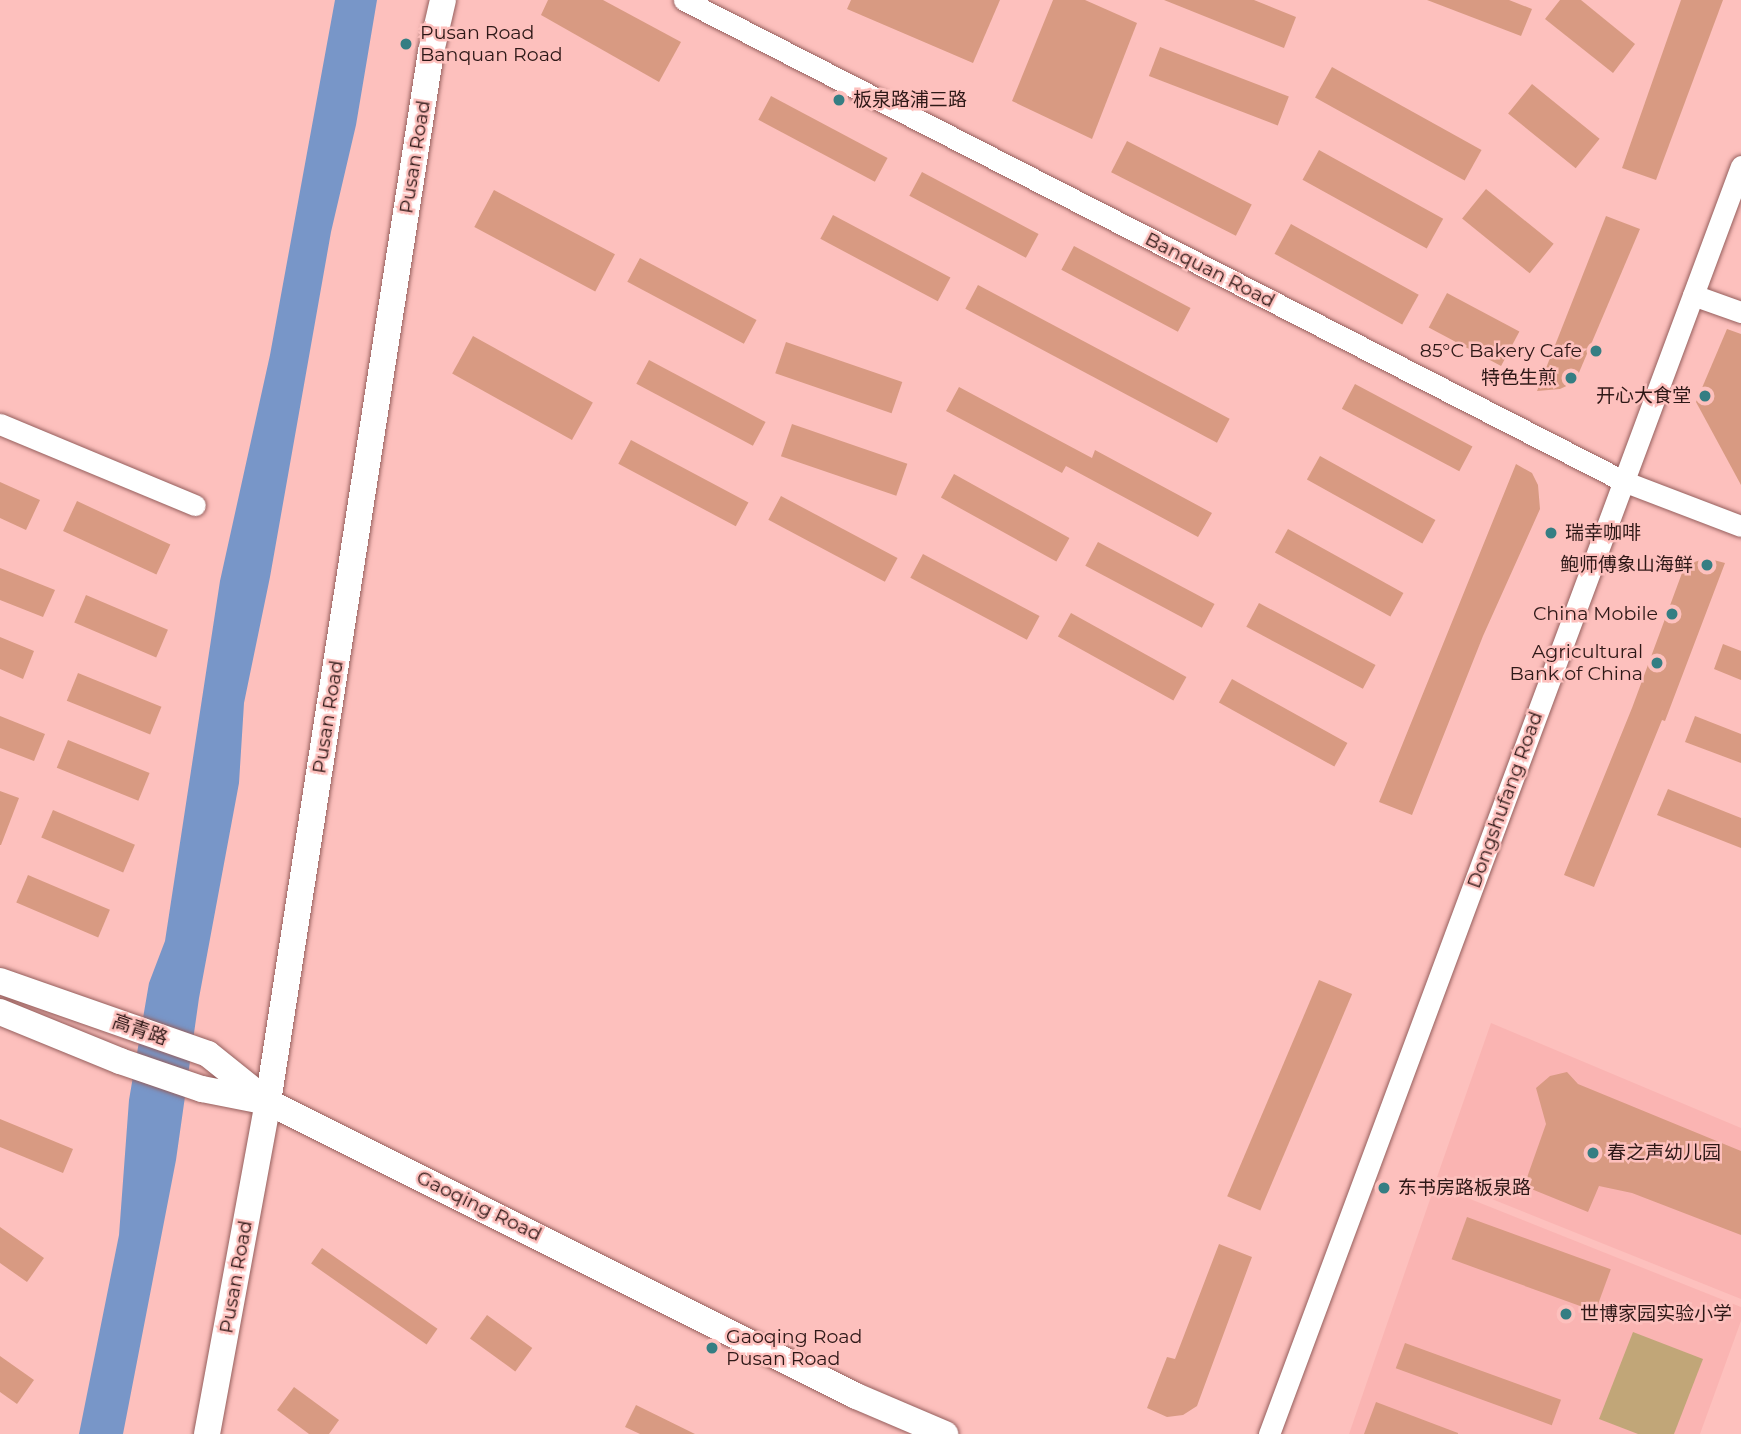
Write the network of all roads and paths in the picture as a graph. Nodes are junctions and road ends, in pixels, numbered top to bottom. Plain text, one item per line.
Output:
1 (443, 0) edge
2 (684, 0) edge
3 (1741, 166) edge
4 (1693, 295) junction
5 (1741, 312) edge
6 (0, 424) edge
7 (1623, 481) junction
8 (195, 505) dead end
9 (1741, 526) edge
10 (0, 981) edge
11 (0, 1012) edge
12 (268, 1102) junction
13 (207, 1434) edge
14 (944, 1434) edge
15 (1269, 1434) edge

1 - 12 main road, Pusan Road
2 - 7 street, Banquan Road
3 - 4 street, Dongshufang Road
4 - 5 street
4 - 7 street, Dongshufang Road
6 - 8 street
7 - 9 street, Banquan Road
7 - 15 street, Dongshufang Road
10 - 12 main road, 高青路
11 - 12 main road, Gaoqing Road
12 - 13 main road, Pusan Road
12 - 14 main road, Gaoqing Road

